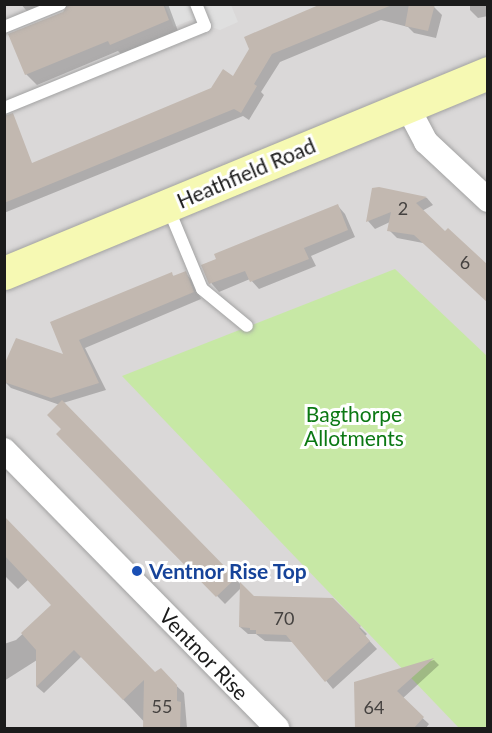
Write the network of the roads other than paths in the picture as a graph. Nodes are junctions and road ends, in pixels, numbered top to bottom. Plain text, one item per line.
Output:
1 (60, 4) edge
2 (196, 4) edge
3 (4, 27) edge
4 (488, 73) edge
5 (407, 106) junction
6 (4, 108) edge
7 (488, 200) edge
8 (167, 206) junction
9 (4, 273) edge
10 (247, 326) dead end
11 (4, 450) edge
12 (268, 726) edge

1 - 3 lane
2 - 6 lane
4 - 5 main road, Heathfield Road
5 - 7 street
5 - 8 main road, Heathfield Road
8 - 9 main road, Heathfield Road
8 - 10 lane
11 - 12 street, Ventnor Rise

